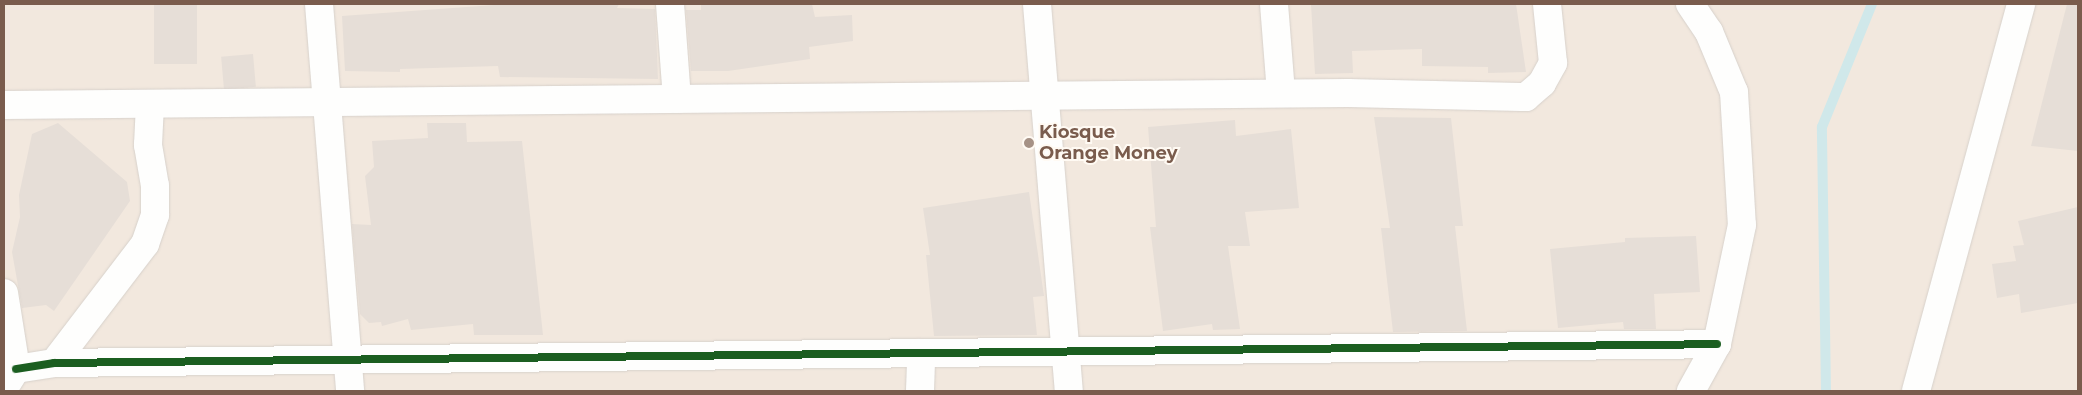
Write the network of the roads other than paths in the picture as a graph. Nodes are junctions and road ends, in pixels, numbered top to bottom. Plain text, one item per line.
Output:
1 (319, 4) edge
2 (670, 4) edge
3 (1037, 4) edge
4 (1274, 4) edge
5 (1546, 4) edge
6 (1690, 4) edge
7 (2021, 4) edge
8 (1281, 93) junction
9 (1045, 95) junction
10 (677, 99) junction
11 (327, 103) junction
12 (150, 104) junction
13 (4, 105) edge
14 (4, 293) edge
15 (1717, 344) junction
16 (1066, 351) junction
17 (921, 353) junction
18 (348, 360) junction
19 (54, 363) junction
20 (10, 379) edge
21 (350, 391) edge
22 (920, 391) edge
23 (1069, 391) edge
24 (1691, 391) edge
25 (1916, 391) edge

1 - 11 street
2 - 10 street
3 - 9 street
4 - 8 street
5 - 8 street
6 - 15 street
7 - 25 street
8 - 9 street
9 - 10 street
9 - 16 street
10 - 11 street
11 - 12 street
11 - 18 street
12 - 13 street
12 - 19 street
14 - 20 street
15 - 16 street
15 - 24 street
16 - 17 street
16 - 23 street
17 - 18 street
17 - 22 street
18 - 19 street
18 - 21 street
19 - 20 street

